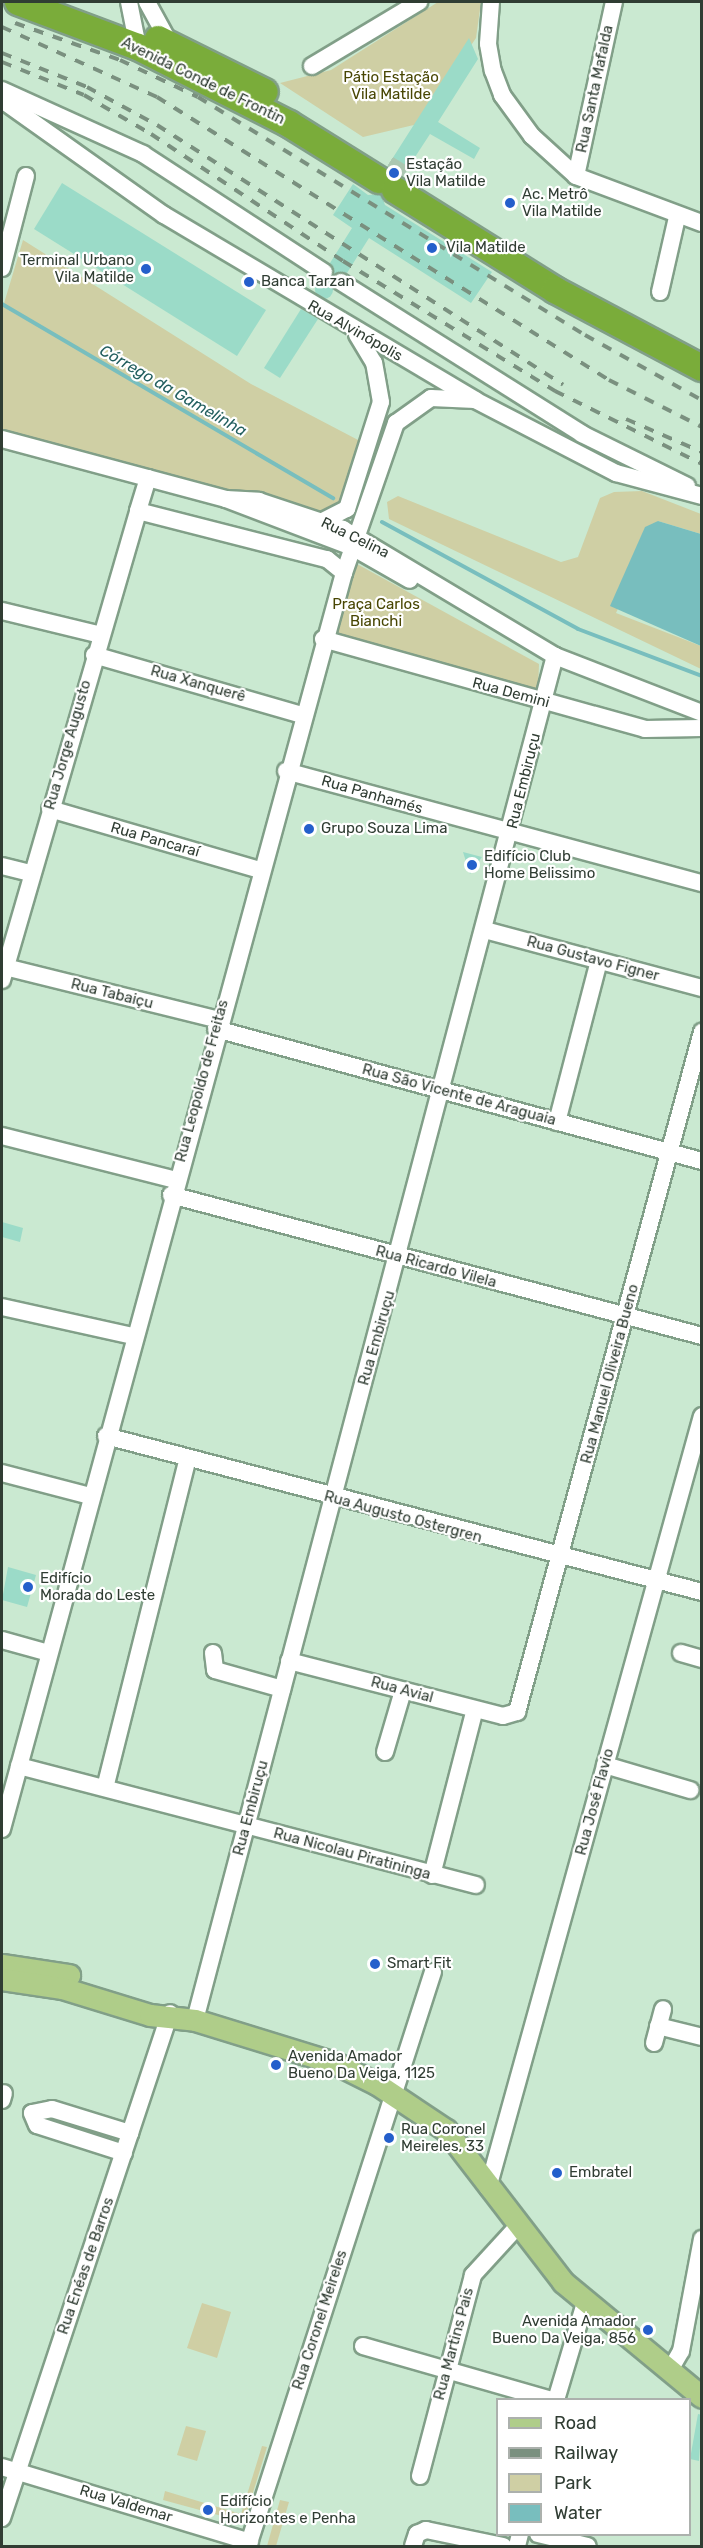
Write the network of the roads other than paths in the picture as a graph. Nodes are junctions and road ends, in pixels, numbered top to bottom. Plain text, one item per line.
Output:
1 (18, 2) edge
2 (56, 2) edge
3 (129, 2) edge
4 (147, 2) edge
5 (420, 2) edge
6 (491, 2) edge
7 (614, 2) edge
8 (136, 38) junction
9 (171, 44) junction
10 (312, 66) dead end
11 (2, 90) edge
12 (2, 100) edge
13 (26, 176) dead end
14 (576, 176) junction
15 (390, 179) junction
16 (677, 217) junction
17 (702, 223) edge
18 (2, 268) edge
19 (324, 272) dead end
20 (341, 282) dead end
21 (660, 292) dead end
22 (393, 317) junction
23 (355, 332) junction
24 (702, 349) edge
25 (702, 368) edge
26 (475, 400) junction
27 (2, 439) edge
28 (148, 478) junction
29 (647, 484) junction
30 (702, 494) edge
31 (226, 499) junction
32 (138, 511) junction
33 (323, 521) junction
34 (356, 542) junction
35 (344, 573) junction
36 (2, 611) edge
37 (101, 635) junction
38 (323, 639) junction
39 (94, 655) junction
40 (555, 656) junction
41 (544, 702) junction
42 (702, 713) edge
43 (302, 715) junction
44 (702, 728) edge
45 (286, 771) junction
46 (50, 809) junction
47 (510, 833) junction
48 (2, 866) edge
49 (260, 870) junction
50 (32, 873) junction
51 (702, 883) edge
52 (485, 930) junction
53 (599, 961) junction
54 (3, 973) edge
55 (702, 988) edge
56 (218, 1025) junction
57 (702, 1032) edge
58 (443, 1092) junction
59 (557, 1122) junction
60 (2, 1136) edge
61 (669, 1153) junction
62 (702, 1161) edge
63 (173, 1188) junction
64 (399, 1258) junction
65 (2, 1307) edge
66 (625, 1316) junction
67 (133, 1336) junction
68 (702, 1336) edge
69 (702, 1416) edge
70 (106, 1436) junction
71 (188, 1458) junction
72 (695, 1465) edge
73 (2, 1473) edge
74 (90, 1496) junction
75 (332, 1498) junction
76 (560, 1559) junction
77 (655, 1583) junction
78 (702, 1592) edge
79 (2, 1640) edge
80 (49, 1653) junction
81 (213, 1653) dead end
82 (681, 1653) dead end
83 (702, 1659) edge
84 (289, 1660) junction
85 (282, 1689) junction
86 (403, 1691) junction
87 (475, 1710) junction
88 (515, 1715) joint
89 (385, 1752) dead end
90 (605, 1765) junction
91 (19, 1766) junction
92 (105, 1788) junction
93 (690, 1790) dead end
94 (4, 1811) edge
95 (247, 1827) junction
96 (2, 1829) edge
97 (432, 1875) junction
98 (476, 1885) dead end
99 (2, 1965) edge
100 (433, 1972) dead end
101 (2, 1979) edge
102 (663, 2009) dead end
103 (170, 2013) junction
104 (195, 2020) junction
105 (658, 2025) junction
106 (702, 2037) edge
107 (654, 2043) dead end
108 (392, 2093) junction
109 (130, 2133) junction
110 (124, 2153) junction
111 (488, 2188) junction
112 (517, 2227) junction
113 (702, 2239) edge
114 (585, 2303) junction
115 (363, 2346) dead end
116 (445, 2370) junction
117 (670, 2370) junction
118 (702, 2397) edge
119 (547, 2398) edge
120 (555, 2398) edge
121 (9, 2470) edge
122 (420, 2476) dead end
123 (2, 2518) edge
124 (542, 2536) edge
125 (249, 2544) edge
126 (413, 2547) edge
127 (503, 2547) edge
128 (588, 2547) edge

1 - 8 highway, Avenida Conde de Frontin
2 - 8 highway, Avenida Conde de Frontin
3 - 8 street
4 - 9 street
5 - 10 street
6 - 14 street
7 - 14 street, Rua Santa Mafalda
8 - 9 highway, Avenida Conde de Frontin
8 - 15 highway, Avenida Conde de Frontin
9 - 15 highway, Avenida Conde de Frontin
11 - 19 street
12 - 23 street, Rua Alvinópolis
13 - 18 street
14 - 16 street
15 - 24 highway, Avenida Conde de Frontin
15 - 25 highway, Avenida Conde de Frontin
16 - 17 street
16 - 21 street
20 - 22 street, Rua Alvinópolis
22 - 29 street
22 - 30 street, Rua Alvinópolis
23 - 26 street, Rua Alvinópolis
23 - 33 street
26 - 29 street, Rua Alvinópolis
26 - 34 street, Rua Leopoldo de Freitas
27 - 28 street, Rua Celina
28 - 31 street, Rua Celina
28 - 32 street
29 - 30 street, Rua Alvinópolis
31 - 33 street, Rua Celina
31 - 34 street, Rua Celina
32 - 35 street
32 - 37 street, Rua Jorge Augusto
33 - 34 street, Rua Celina
34 - 35 street, Rua Leopoldo de Freitas
34 - 40 street, Rua Celina
35 - 38 street, Rua Leopoldo de Freitas
36 - 37 street
37 - 39 street, Rua Jorge Augusto
38 - 41 street, Rua Demini
38 - 43 street, Rua Leopoldo de Freitas
39 - 43 street, Rua Xanquerê
39 - 46 street, Rua Jorge Augusto
40 - 41 street, Rua Embiruçu
40 - 42 street, Rua Celina
41 - 44 street, Rua Demini
41 - 47 street, Rua Embiruçu
43 - 45 street, Rua Leopoldo de Freitas
45 - 47 street, Rua Panhamés
45 - 49 street, Rua Leopoldo de Freitas
46 - 49 street, Rua Pancaraí
46 - 50 street, Rua Jorge Augusto
47 - 51 street, Rua Panhamés
47 - 52 street, Rua Embiruçu
48 - 50 street
49 - 56 street, Rua Leopoldo de Freitas
50 - 54 street, Rua Jorge Augusto
52 - 53 street, Rua Gustavo Figner
52 - 58 street, Rua Embiruçu
53 - 55 street, Rua Gustavo Figner
53 - 59 street
54 - 56 street, Rua Tabaiçu
56 - 58 street, Rua São Vicente de Araguaia
56 - 63 street, Rua Leopoldo de Freitas
57 - 61 street, Rua Manuel Oliveira Bueno
58 - 59 street, Rua São Vicente de Araguaia
58 - 64 street, Rua Embiruçu
59 - 61 street, Rua São Vicente de Araguaia
60 - 63 street, Rua Ricardo Vilela
61 - 62 street, Rua São Vicente de Araguaia
61 - 66 street, Rua Manuel Oliveira Bueno
63 - 64 street, Rua Ricardo Vilela
63 - 67 street, Rua Leopoldo de Freitas
64 - 66 street, Rua Ricardo Vilela
64 - 75 street, Rua Embiruçu
65 - 67 street
66 - 68 street, Rua Ricardo Vilela
66 - 76 street, Rua Manuel Oliveira Bueno
67 - 70 street, Rua Leopoldo de Freitas
69 - 72 street, Rua José Flavio
70 - 71 street, Rua Augusto Ostergren
70 - 74 street, Rua Leopoldo de Freitas
71 - 75 street, Rua Augusto Ostergren
71 - 92 street
72 - 77 street, Rua José Flavio
73 - 74 street
74 - 80 street, Rua Leopoldo de Freitas
75 - 76 street, Rua Augusto Ostergren
75 - 84 street, Rua Embiruçu
76 - 77 street, Rua Augusto Ostergren
76 - 88 street, Rua Manuel Oliveira Bueno
77 - 78 street, Rua Augusto Ostergren
77 - 90 street, Rua José Flavio
79 - 80 street
80 - 91 street, Rua Leopoldo de Freitas
81 - 85 street
82 - 83 street
84 - 85 street, Rua Embiruçu
84 - 86 street, Rua Avial
85 - 95 street, Rua Embiruçu
86 - 87 street, Rua Avial
86 - 89 street
87 - 88 street, Rua Avial
87 - 97 street
90 - 93 street
90 - 111 street, Rua José Flavio
91 - 92 street, Rua Nicolau Piratininga
91 - 94 street, Rua Leopoldo de Freitas
92 - 95 street, Rua Nicolau Piratininga
94 - 96 street, Rua Leopoldo de Freitas
95 - 97 street, Rua Nicolau Piratininga
95 - 104 street, Rua Embiruçu
97 - 98 street, Rua Nicolau Piratininga
99 - 103 main road
100 - 108 street, Rua Coronel Meireles
101 - 103 main road
102 - 105 street
103 - 104 main road
103 - 109 street, Rua Enéas de Barros
104 - 108 main road
105 - 106 street
105 - 107 street
108 - 111 main road
108 - 125 street, Rua Coronel Meireles
109 - 110 street, Rua Enéas de Barros
109 - 110 street
110 - 121 street, Rua Enéas de Barros
111 - 112 main road
112 - 114 main road
112 - 116 street, Rua Martins Pais
113 - 117 street
114 - 117 main road
114 - 120 street
115 - 116 street
116 - 119 street
116 - 122 street, Rua Martins Pais
117 - 118 main road
121 - 123 street, Rua Enéas de Barros
121 - 125 street, Rua Valdemar
124 - 128 street
126 - 127 street

